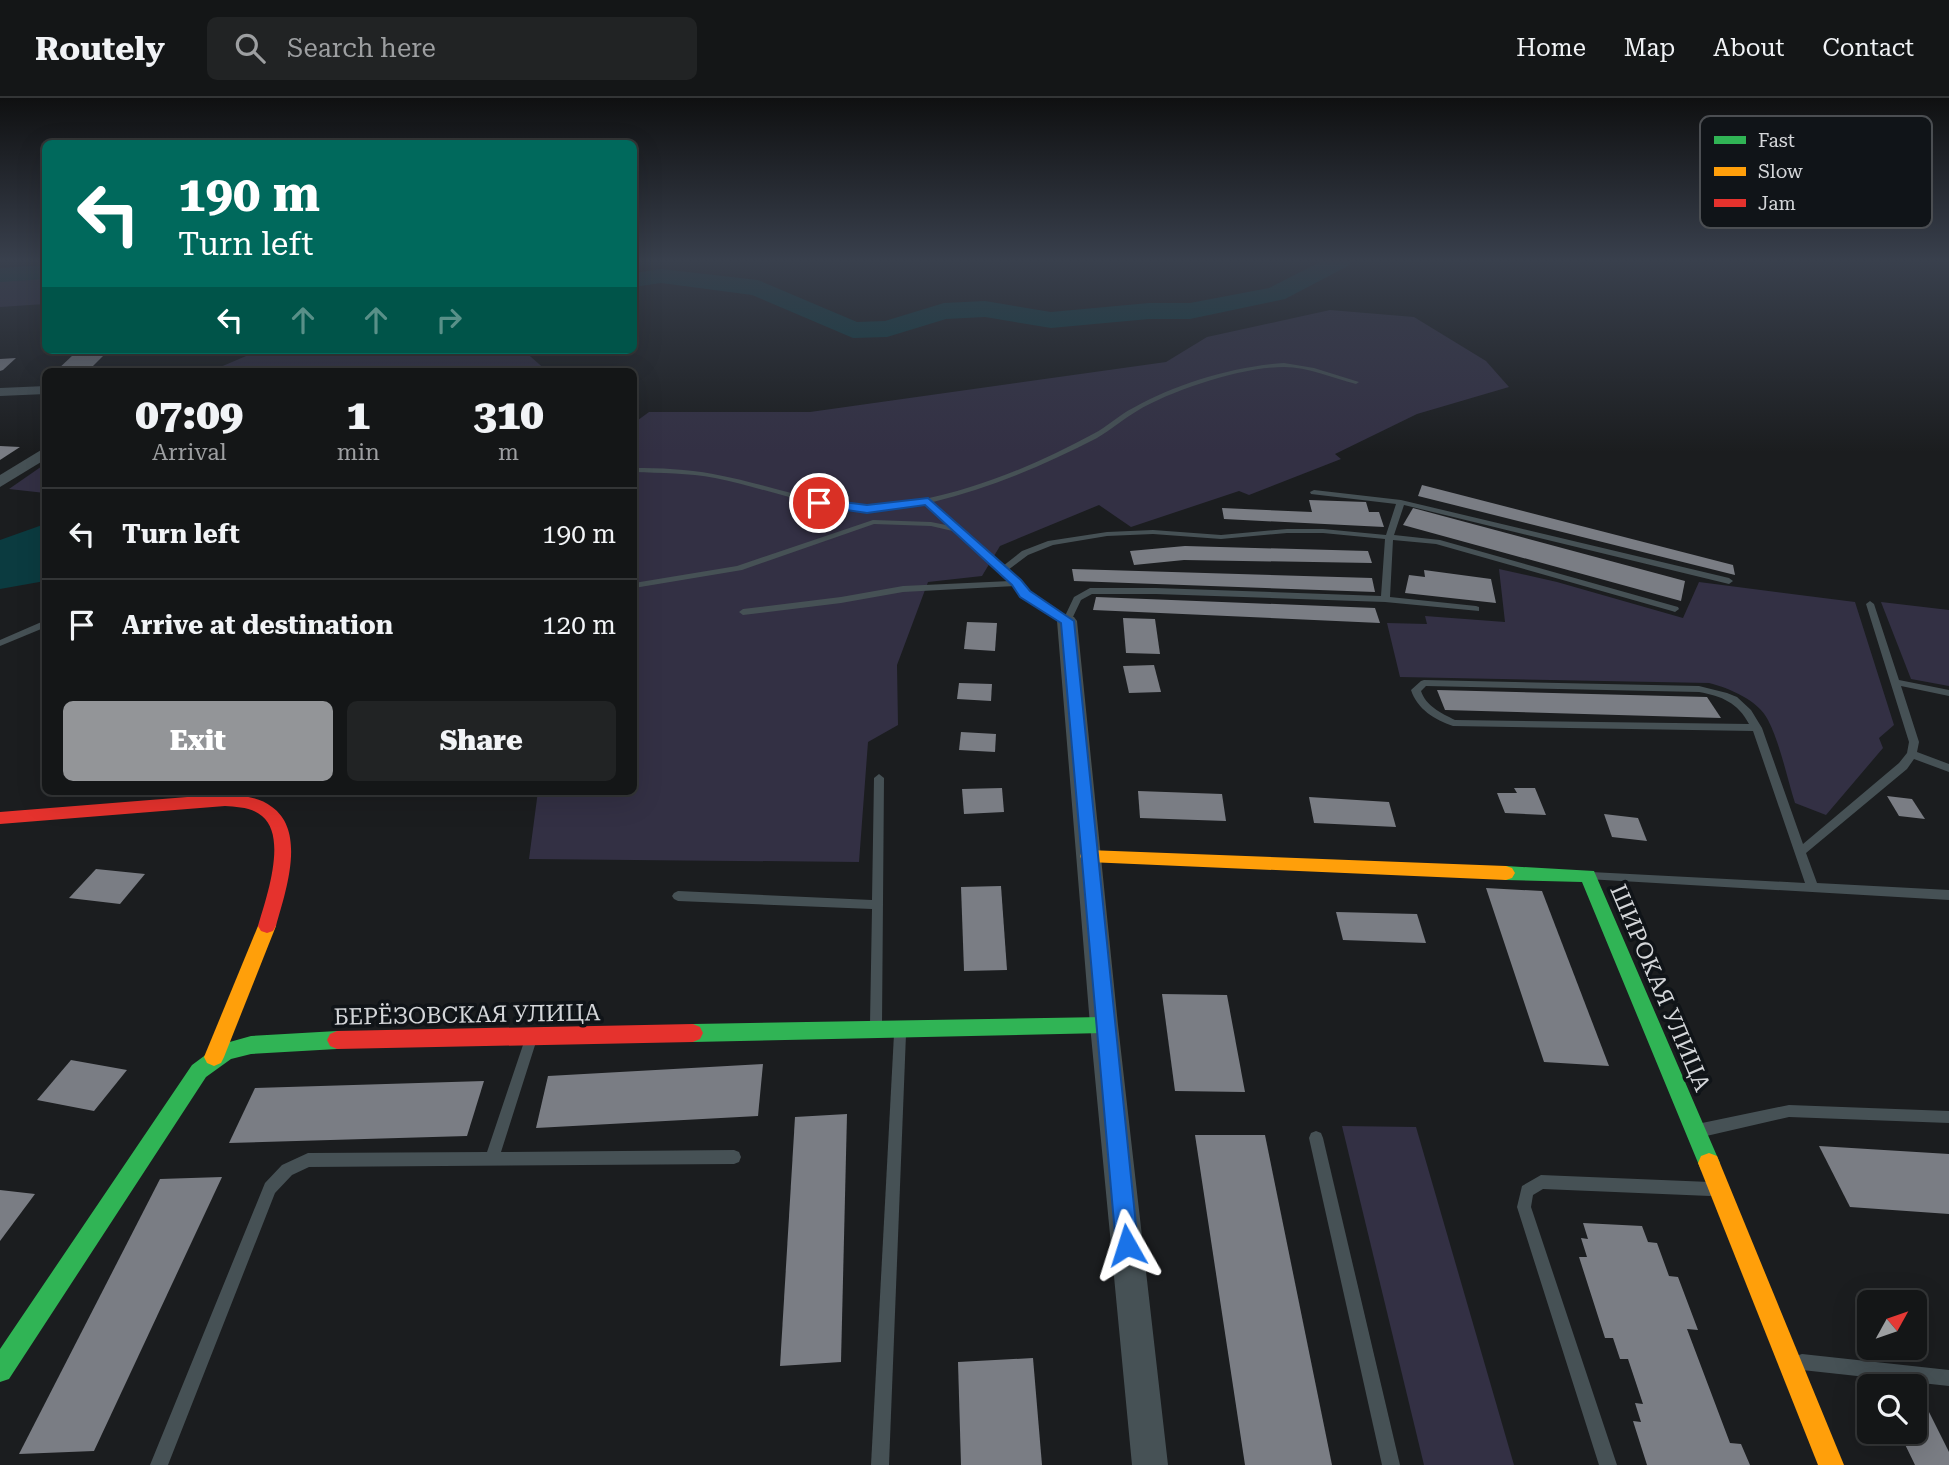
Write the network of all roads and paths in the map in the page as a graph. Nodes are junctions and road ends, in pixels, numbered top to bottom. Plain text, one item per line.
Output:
1 (1356, 382) dead end
2 (42, 390) edge
3 (0, 392) edge
4 (42, 455) edge
5 (637, 470) edge
6 (0, 482) edge
7 (1314, 492) dead end
8 (928, 501) junction
9 (1401, 502) junction
10 (958, 530) junction
11 (1388, 537) junction
12 (1003, 570) junction
13 (1729, 580) dead end
14 (1017, 583) junction
15 (637, 585) edge
16 (1385, 599) junction
17 (1870, 604) dead end
18 (1476, 609) dead end
19 (1675, 609) dead end
20 (743, 612) dead end
21 (1067, 621) junction
22 (42, 625) edge
23 (0, 643) edge
24 (1895, 682) junction
25 (1949, 693) edge
26 (1757, 728) junction
27 (1912, 754) junction
28 (1949, 768) edge
29 (879, 778) dead end
30 (130, 799) edge
31 (0, 818) edge
32 (1800, 852) junction
33 (1088, 856) junction
34 (1588, 876) junction
35 (1812, 887) junction
36 (1949, 895) edge
37 (678, 896) dead end
38 (876, 905) junction
39 (1104, 1025) junction
40 (876, 1029) junction
41 (900, 1029) junction
42 (532, 1036) junction
43 (214, 1057) junction
44 (1949, 1117) edge
45 (1696, 1132) junction
46 (1315, 1138) dead end
47 (734, 1157) dead end
48 (492, 1159) junction
49 (1719, 1189) junction
50 (1789, 1360) junction
51 (0, 1370) edge
52 (1949, 1378) edge
53 (159, 1465) edge
54 (880, 1465) edge
55 (1150, 1465) edge
56 (1391, 1465) edge
57 (1608, 1465) edge
58 (1831, 1465) edge

1 - 8 lane
2 - 3 street
4 - 6 street
5 - 8 lane
7 - 9 lane
8 - 10 lane
9 - 11 lane
9 - 13 lane
10 - 12 lane
10 - 15 lane
11 - 12 lane
11 - 16 lane
11 - 19 lane
12 - 14 lane
14 - 20 lane
14 - 21 lane
16 - 18 lane
16 - 21 lane
17 - 24 lane
21 - 33 street
22 - 23 lane
24 - 25 lane
24 - 27 lane
26 - 26 lane
26 - 32 lane
27 - 28 lane
27 - 32 lane
29 - 38 lane
30 - 31 street
30 - 43 street
32 - 35 lane
33 - 34 street, ШИРОКАЯ УЛИЦА
33 - 39 street
34 - 35 lane
34 - 45 street, ШИРОКАЯ УЛИЦА
35 - 36 lane
37 - 38 lane
38 - 40 lane
39 - 41 street, БЕРЁЗОВСКАЯ УЛИЦА
39 - 55 street
40 - 41 street, БЕРЁЗОВСКАЯ УЛИЦА
40 - 42 street, БЕРЁЗОВСКАЯ УЛИЦА
41 - 54 lane
42 - 43 street, БЕРЁЗОВСКАЯ УЛИЦА
42 - 48 lane
43 - 51 street
44 - 45 lane
45 - 49 street, ШИРОКАЯ УЛИЦА
46 - 56 lane
47 - 48 lane
48 - 53 lane
49 - 50 street, ШИРОКАЯ УЛИЦА
49 - 57 lane
50 - 52 lane
50 - 58 street, ШИРОКАЯ УЛИЦА

